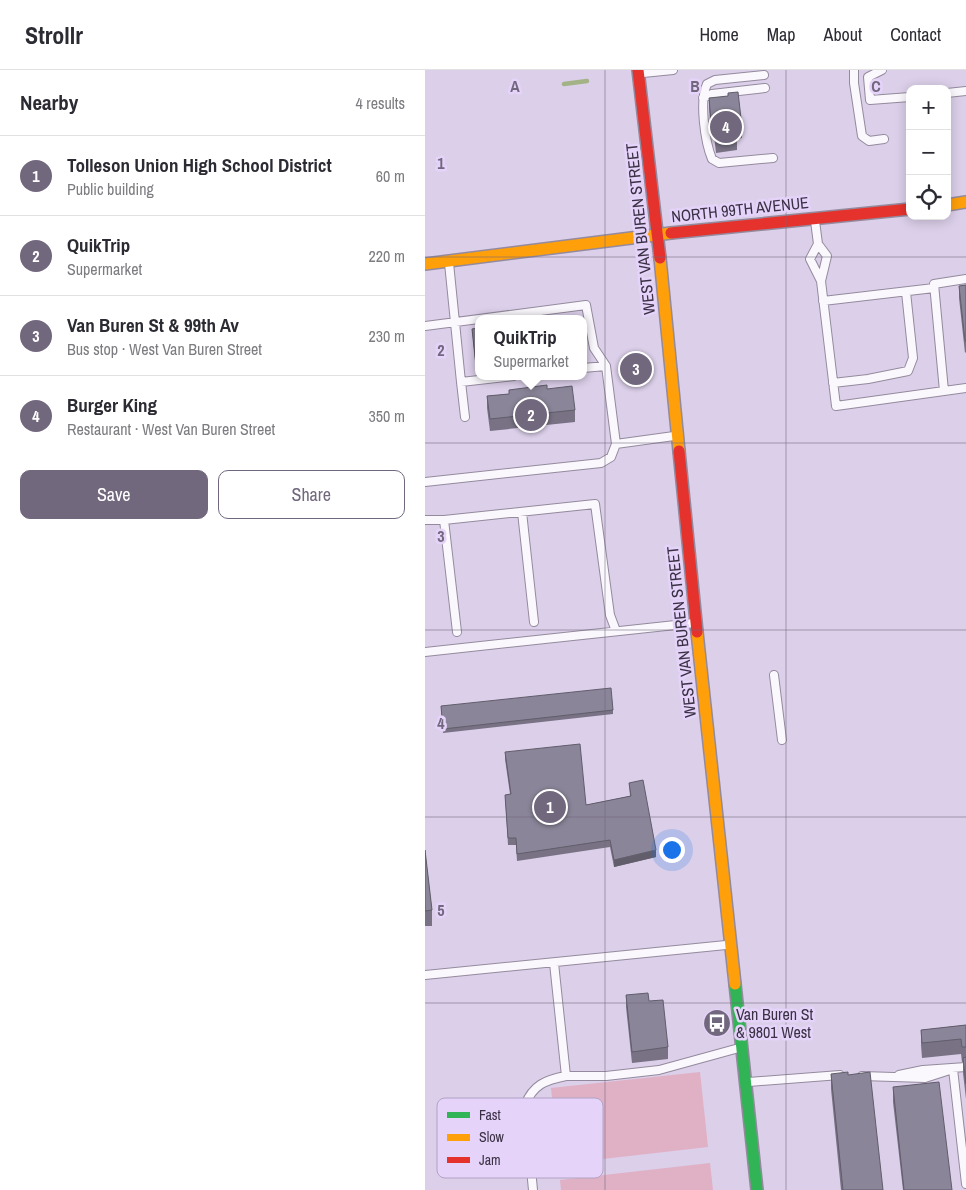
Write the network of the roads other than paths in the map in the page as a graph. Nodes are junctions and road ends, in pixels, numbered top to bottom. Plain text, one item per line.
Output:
1 (673, 70) edge
2 (854, 70) edge
3 (882, 70) edge
4 (638, 72) edge
5 (764, 75) dead end
6 (765, 88) dead end
7 (966, 91) edge
8 (951, 93) edge
9 (906, 96) edge
10 (703, 98) junction
11 (870, 100) junction
12 (857, 102) junction
13 (884, 139) dead end
14 (773, 158) dead end
15 (966, 202) edge
16 (951, 204) edge
17 (906, 209) edge
18 (815, 218) junction
19 (658, 234) junction
20 (817, 244) junction
21 (449, 261) junction
22 (425, 264) edge
23 (966, 279) edge
24 (821, 281) junction
25 (934, 288) junction
26 (906, 292) junction
27 (823, 301) junction
28 (550, 310) junction
29 (532, 315) edge
30 (551, 315) edge
31 (475, 320) edge
32 (454, 322) junction
33 (425, 326) edge
34 (606, 366) junction
35 (587, 368) edge
36 (475, 380) edge
37 (461, 382) junction
38 (833, 383) junction
39 (966, 388) edge
40 (944, 391) junction
41 (465, 417) dead end
42 (678, 435) junction
43 (616, 444) junction
44 (425, 482) edge
45 (522, 512) junction
46 (425, 520) edge
47 (444, 520) junction
48 (534, 622) dead end
49 (696, 623) junction
50 (616, 631) junction
51 (457, 632) dead end
52 (425, 652) edge
53 (774, 675) dead end
54 (782, 740) dead end
55 (731, 945) junction
56 (554, 962) junction
57 (425, 976) edge
58 (741, 1048) junction
59 (966, 1067) edge
60 (953, 1069) junction
61 (566, 1076) junction
62 (745, 1083) junction
63 (528, 1098) edge
64 (966, 1184) edge
65 (757, 1190) edge

1 - 4 lane
2 - 12 lane
3 - 11 lane
4 - 19 main road, WEST VAN BUREN STREET
5 - 10 lane
6 - 10 lane
7 - 8 lane
9 - 11 lane
10 - 14 lane
11 - 12 lane
12 - 13 lane
15 - 16 main road
17 - 18 main road, NORTH 99TH AVENUE
18 - 19 main road, NORTH 99TH AVENUE
18 - 20 lane
19 - 21 main road, NORTH 99TH AVENUE
19 - 42 main road, WEST VAN BUREN STREET
20 - 24 lane
20 - 24 lane
21 - 22 main road, NORTH 99TH AVENUE
21 - 32 lane
23 - 25 lane
24 - 27 lane
25 - 26 lane
25 - 40 lane
26 - 27 lane
26 - 38 lane
27 - 38 lane
28 - 29 lane
28 - 30 lane
28 - 34 lane
31 - 32 lane
32 - 33 lane
32 - 37 lane
34 - 35 lane
34 - 43 lane
36 - 37 lane
37 - 41 lane
38 - 40 lane
39 - 40 lane
42 - 43 lane
42 - 49 main road, WEST VAN BUREN STREET
43 - 44 lane
45 - 47 lane
45 - 48 lane
45 - 50 lane
46 - 47 lane
47 - 51 lane
49 - 50 lane
49 - 55 main road, WEST VAN BUREN STREET
50 - 52 lane
53 - 54 lane
55 - 56 lane
55 - 58 main road, WEST VAN BUREN STREET
56 - 57 lane
56 - 61 lane
58 - 61 lane
58 - 62 main road, WEST VAN BUREN STREET
59 - 60 lane
60 - 62 lane
60 - 64 lane
61 - 63 lane
62 - 65 main road, WEST VAN BUREN STREET

